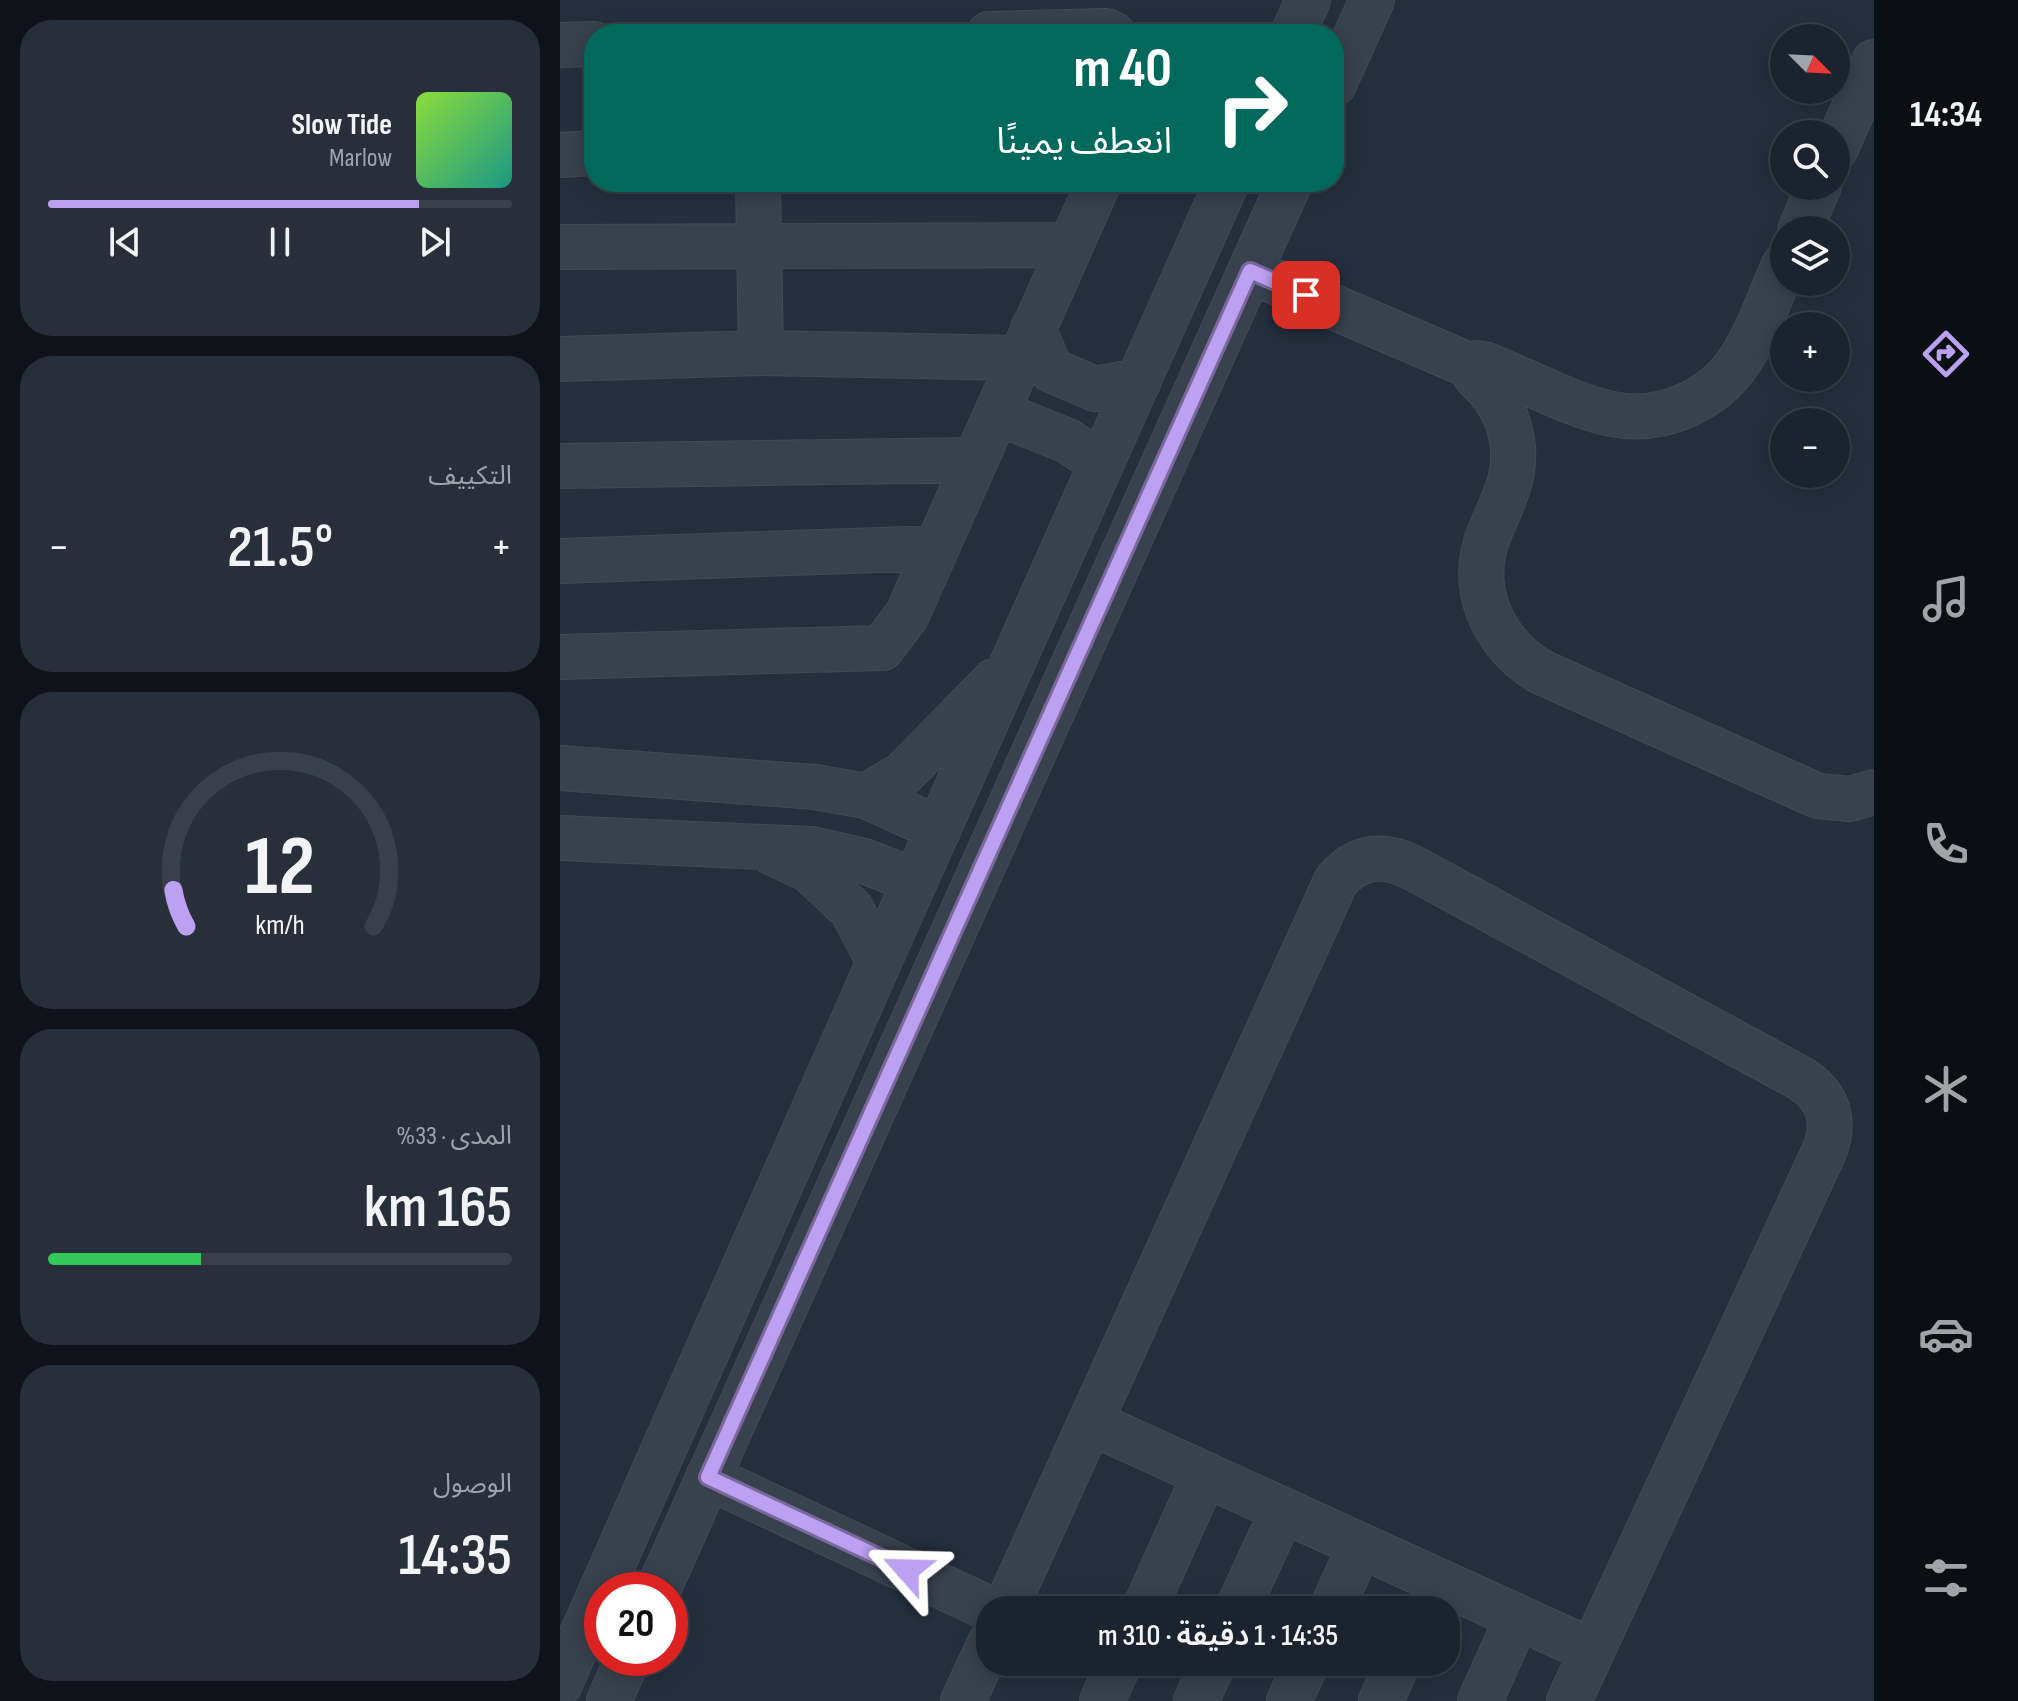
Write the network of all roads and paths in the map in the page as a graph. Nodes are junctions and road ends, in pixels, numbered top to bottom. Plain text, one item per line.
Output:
1 (1308, 0) edge
2 (1372, 0) edge
3 (1297, 24) edge
4 (584, 44) edge
5 (560, 45) edge
6 (1344, 62) edge
7 (1874, 62) edge
8 (1848, 120) edge
9 (584, 154) edge
10 (560, 155) edge
11 (758, 192) edge
12 (1095, 192) edge
13 (1223, 192) edge
14 (1286, 192) edge
15 (1071, 245) junction
16 (560, 247) edge
17 (760, 247) junction
18 (1250, 271) junction
19 (1770, 296) edge
20 (1027, 343) junction
21 (761, 353) junction
22 (560, 359) edge
23 (1473, 367) junction
24 (1139, 381) junction
25 (998, 413) junction
26 (976, 460) junction
27 (1101, 464) junction
28 (560, 466) edge
29 (937, 548) junction
30 (560, 561) edge
31 (560, 657) edge
32 (1013, 662) junction
33 (560, 768) edge
34 (1874, 792) edge
35 (866, 796) junction
36 (939, 829) junction
37 (560, 838) edge
38 (756, 846) junction
39 (910, 892) junction
40 (955, 924) junction
41 (879, 962) junction
42 (1090, 1422) junction
43 (1205, 1474) junction
44 (708, 1477) junction
45 (1283, 1510) junction
46 (1360, 1546) junction
47 (666, 1572) edge
48 (1429, 1595) edge
49 (1011, 1596) edge
50 (1150, 1596) edge
51 (1243, 1596) edge
52 (1337, 1596) edge
53 (976, 1603) edge
54 (1518, 1617) junction
55 (1592, 1651) junction
56 (976, 1673) edge
57 (620, 1676) edge
58 (1114, 1676) edge
59 (1208, 1676) edge
60 (1301, 1676) edge
61 (1392, 1676) edge
62 (560, 1684) edge
63 (609, 1701) edge
64 (963, 1701) edge
65 (1102, 1701) edge
66 (1196, 1701) edge
67 (1289, 1701) edge
68 (1381, 1701) edge
69 (1480, 1701) edge
70 (1569, 1701) edge

1 - 3 lane
2 - 6 lane
4 - 5 lane
7 - 8 lane
9 - 10 lane
11 - 17 lane
12 - 15 lane
13 - 24 lane
14 - 18 lane
15 - 17 lane
15 - 20 lane
16 - 17 lane
17 - 21 lane
18 - 23 lane
18 - 40 lane
19 - 23 lane
20 - 21 lane
20 - 24 lane
20 - 25 lane
21 - 22 lane
23 - 34 lane
24 - 27 lane
25 - 26 lane
25 - 27 lane
26 - 28 lane
26 - 29 lane
27 - 32 lane
29 - 30 lane
29 - 31 lane
32 - 35 lane
32 - 36 lane
33 - 35 lane
35 - 36 lane
36 - 39 lane
37 - 38 lane
38 - 39 lane
38 - 41 lane
39 - 40 lane
39 - 41 lane
40 - 44 lane
41 - 62 lane
42 - 43 lane
42 - 49 lane
42 - 55 lane
43 - 45 lane
43 - 50 lane
44 - 47 lane
44 - 53 lane
45 - 46 lane
45 - 51 lane
46 - 48 lane
46 - 52 lane
48 - 54 lane
54 - 55 lane
54 - 69 lane
55 - 70 lane
56 - 64 lane
57 - 63 lane
58 - 65 lane
59 - 66 lane
60 - 67 lane
61 - 68 lane

